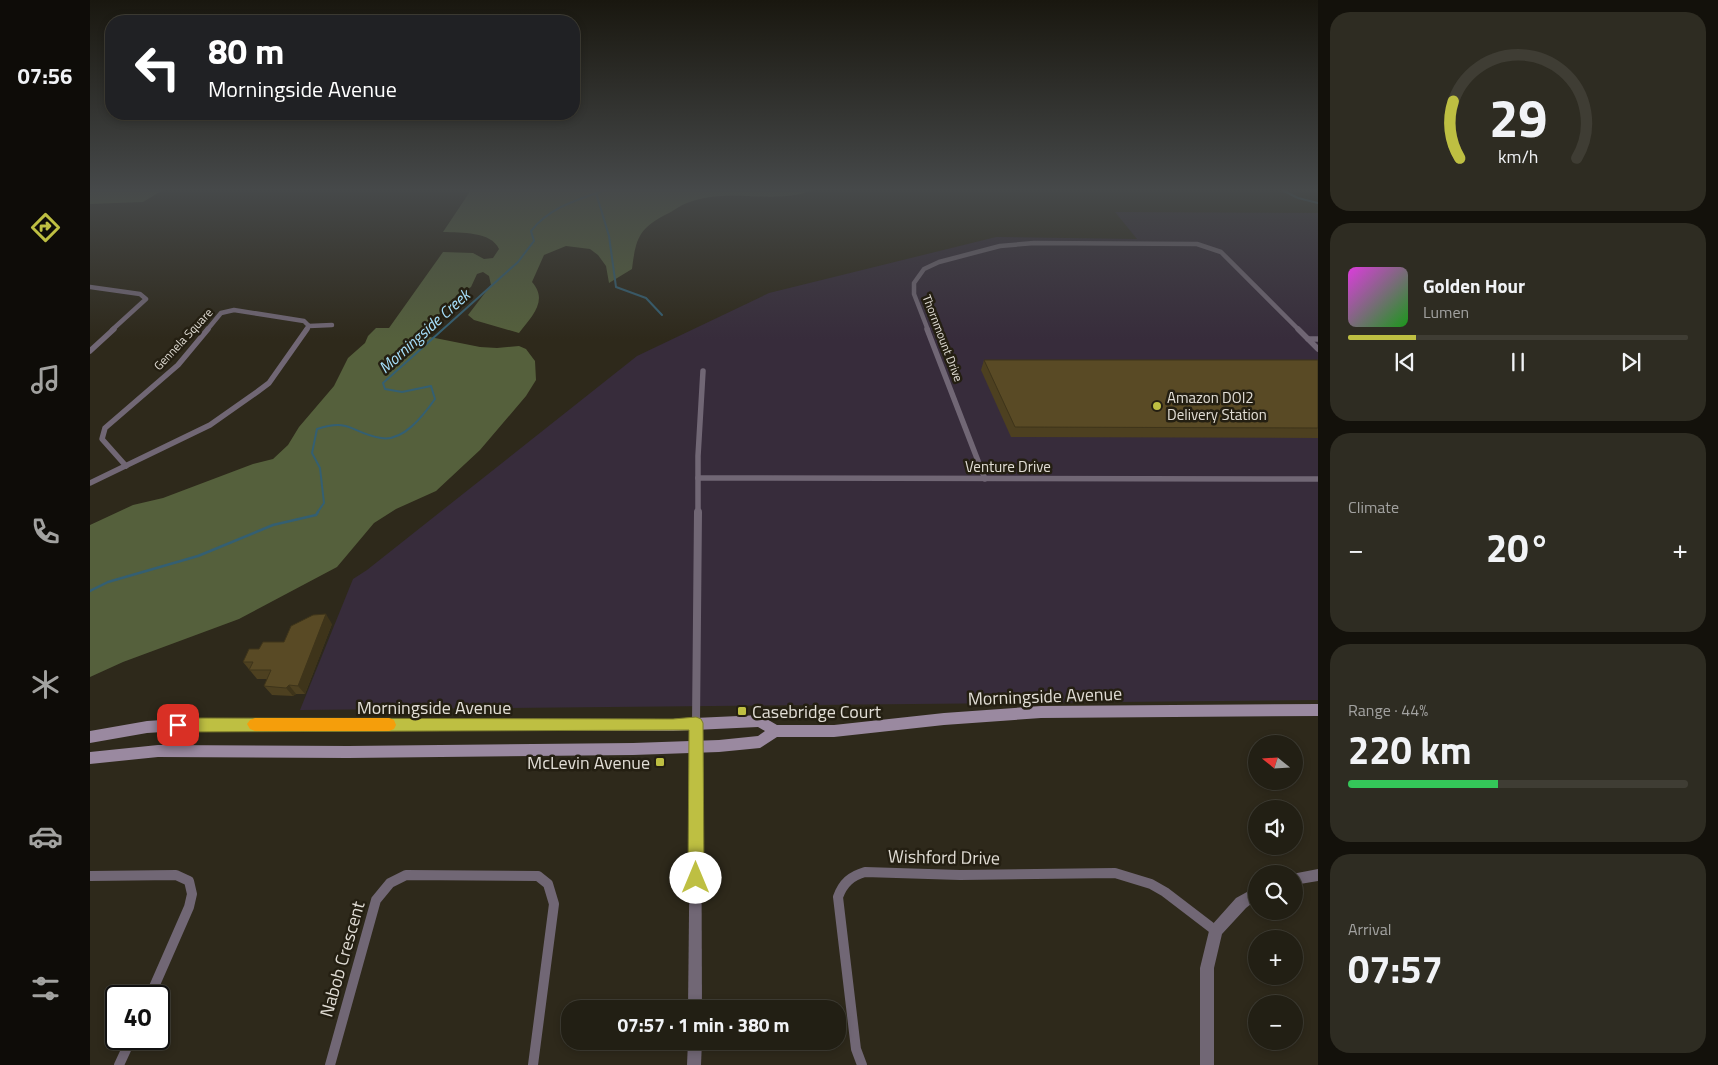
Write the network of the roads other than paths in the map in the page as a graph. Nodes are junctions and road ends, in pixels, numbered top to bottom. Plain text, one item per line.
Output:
1 (90, 287) edge
2 (332, 325) dead end
3 (309, 326) junction
4 (1318, 338) edge
5 (1308, 339) junction
6 (1318, 349) edge
7 (90, 352) edge
8 (703, 370) dead end
9 (126, 466) junction
10 (698, 478) junction
11 (984, 479) junction
12 (1318, 479) edge
13 (90, 483) edge
14 (1318, 710) edge
15 (696, 723) junction
16 (775, 731) junction
17 (90, 738) edge
18 (697, 747) junction
19 (90, 758) edge
20 (1318, 875) edge
21 (90, 876) edge
22 (1303, 878) edge
23 (1248, 898) edge
24 (1216, 931) junction
25 (155, 985) edge
26 (695, 1000) edge
27 (126, 1050) edge
28 (695, 1050) edge
29 (119, 1065) edge
30 (330, 1065) edge
31 (533, 1065) edge
32 (694, 1065) edge
33 (862, 1065) edge
34 (1207, 1065) edge

1 - 7 street
2 - 3 street, Gennela Square
3 - 9 street
3 - 9 street, Gennela Square
4 - 5 street
5 - 6 street
5 - 11 street, Thornmount Drive
8 - 10 street
9 - 13 street
10 - 11 street, Venture Drive
10 - 15 street
11 - 12 street, Venture Drive
14 - 16 main road, Morningside Avenue
15 - 16 main road, Morningside Avenue
15 - 17 main road, Morningside Avenue
15 - 18 street
16 - 18 main road, Morningside Avenue
18 - 19 main road, Morningside Avenue
18 - 26 street
20 - 22 street
21 - 25 street
23 - 24 street
24 - 33 street, Wishford Drive
24 - 34 street
27 - 29 street
28 - 32 street
30 - 31 street, Nabob Crescent

